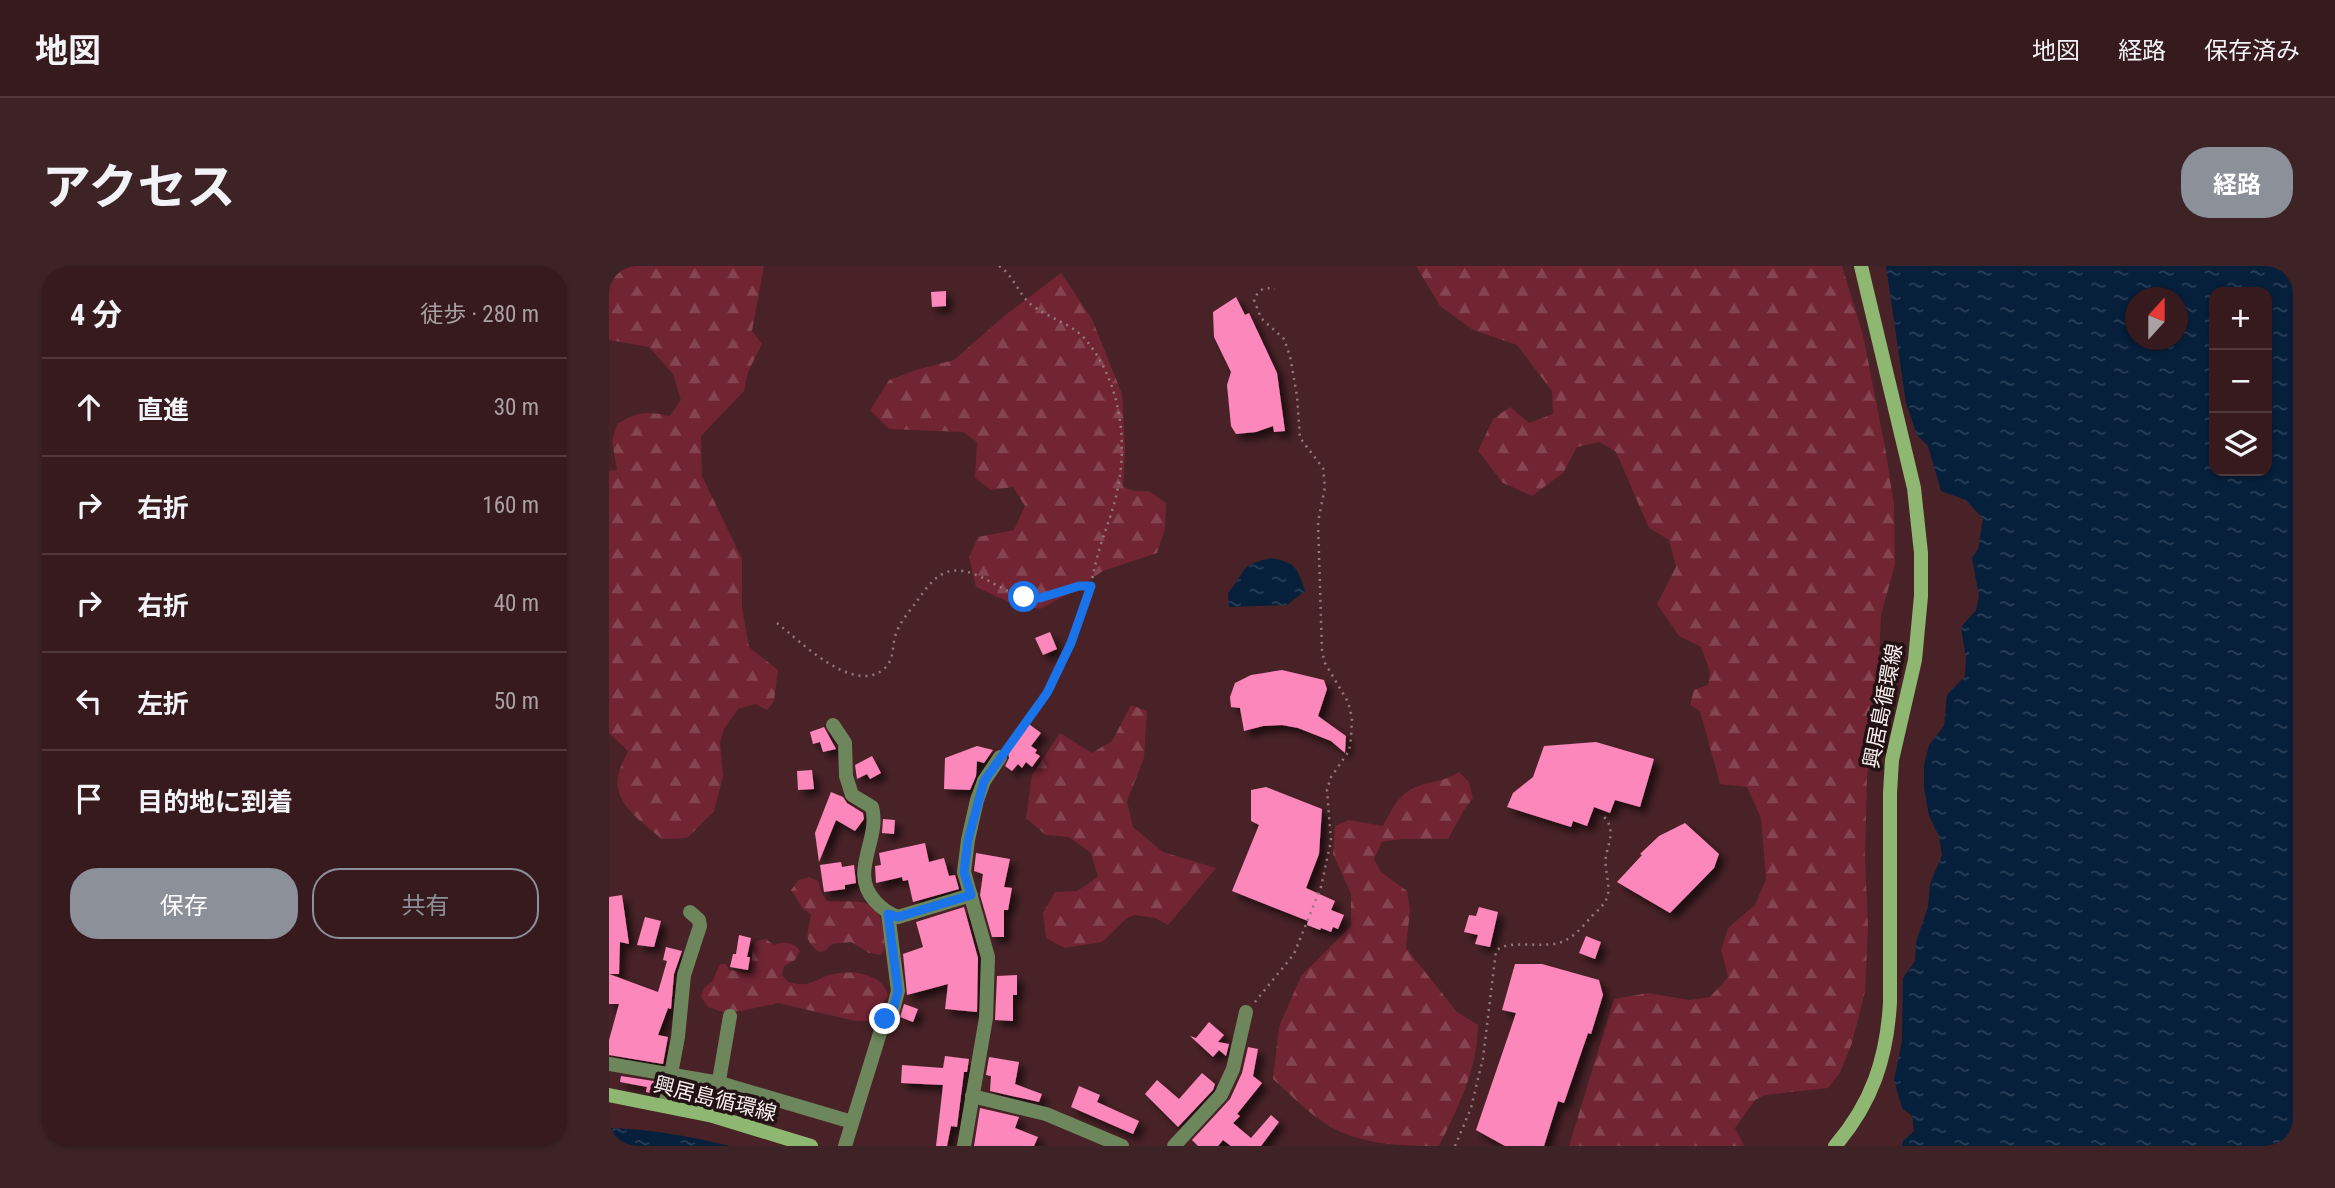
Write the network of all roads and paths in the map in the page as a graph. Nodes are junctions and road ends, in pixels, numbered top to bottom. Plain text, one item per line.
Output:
1 (999, 266) edge
2 (1861, 266) edge
3 (1275, 289) dead end
4 (1091, 586) junction
5 (777, 623) dead end
6 (834, 725) dead end
7 (1000, 757) joint
8 (1603, 816) dead end
9 (971, 895) junction
10 (690, 912) dead end
11 (888, 914) junction
12 (1246, 1012) joint
13 (730, 1016) dead end
14 (609, 1064) edge
15 (671, 1073) junction
16 (720, 1083) junction
17 (609, 1095) edge
18 (972, 1096) junction
19 (665, 1106) junction
20 (713, 1116) junction
21 (852, 1122) junction
22 (811, 1146) edge
23 (845, 1146) edge
24 (964, 1146) edge
25 (1122, 1146) edge
26 (1174, 1146) edge
27 (1455, 1146) edge
28 (1835, 1146) edge

1 - 4 path
2 - 28 main road, 興居島循環線
3 - 12 path
4 - 5 path
4 - 7 path
6 - 11 street
7 - 9 street
8 - 27 path
9 - 11 street
9 - 18 street
10 - 15 street
11 - 21 street
12 - 26 street
13 - 16 street
14 - 15 street
15 - 16 street
15 - 19 street
16 - 20 street
16 - 21 street
17 - 19 main road, 興居島循環線
18 - 24 street
18 - 25 street
19 - 20 main road, 興居島循環線
20 - 22 main road, 興居島循環線
21 - 23 street

